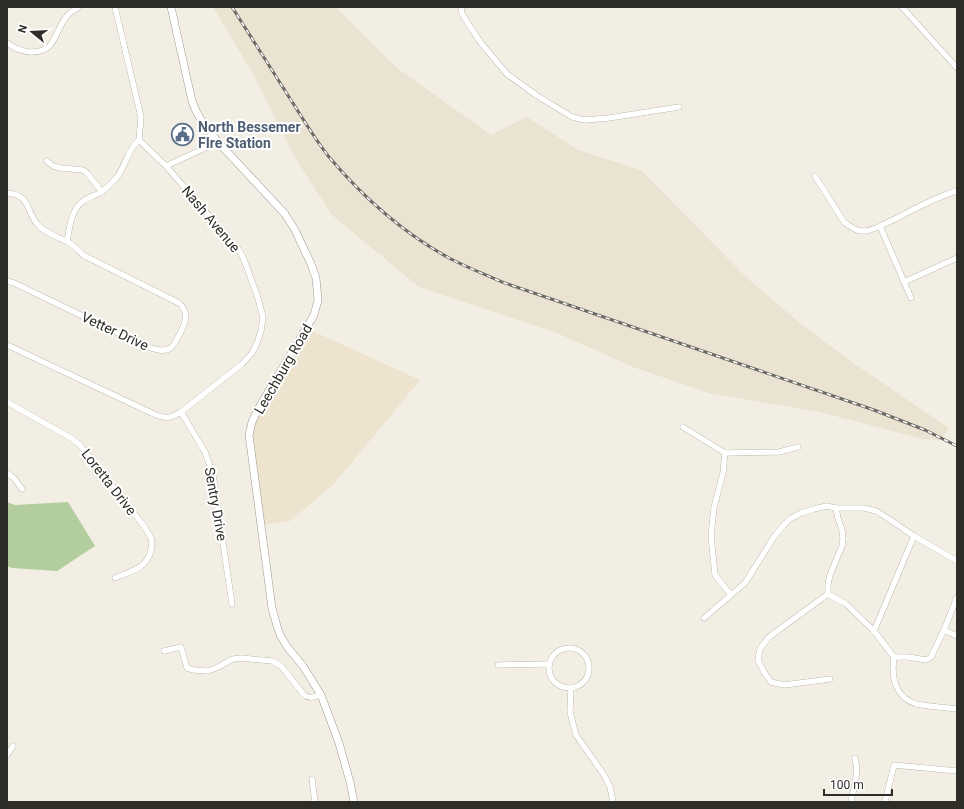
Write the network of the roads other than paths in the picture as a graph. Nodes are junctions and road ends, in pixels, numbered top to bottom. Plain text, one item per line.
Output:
1 (79, 7) edge
2 (115, 7) edge
3 (171, 7) edge
4 (461, 7) edge
5 (902, 7) edge
6 (7, 43) edge
7 (957, 68) edge
8 (680, 107) dead end
9 (139, 140) junction
10 (218, 142) junction
11 (47, 162) dead end
12 (166, 166) junction
13 (815, 176) dead end
14 (957, 191) edge
15 (102, 192) junction
16 (7, 193) edge
17 (880, 226) junction
18 (67, 242) junction
19 (957, 258) edge
20 (7, 281) edge
21 (904, 282) junction
22 (911, 298) dead end
23 (7, 345) edge
24 (7, 402) edge
25 (181, 412) junction
26 (683, 427) dead end
27 (798, 447) dead end
28 (725, 453) junction
29 (7, 473) edge
30 (22, 489) dead end
31 (836, 508) junction
32 (914, 536) junction
33 (957, 561) edge
34 (115, 578) dead end
35 (828, 594) junction
36 (731, 595) junction
37 (957, 597) edge
38 (232, 604) dead end
39 (704, 618) dead end
40 (944, 630) junction
41 (874, 631) junction
42 (957, 636) edge
43 (164, 651) dead end
44 (894, 657) junction
45 (549, 664) junction
46 (498, 665) dead end
47 (830, 679) dead end
48 (571, 688) junction
49 (321, 695) junction
50 (957, 709) edge
51 (13, 746) dead end
52 (7, 755) edge
53 (855, 758) dead end
54 (957, 771) edge
55 (312, 779) dead end
56 (315, 802) edge
57 (354, 802) edge
58 (613, 802) edge
59 (851, 802) edge
60 (885, 802) edge

1 - 6 street
2 - 9 street
3 - 10 street, Leechburg Road
4 - 8 street
5 - 7 street
9 - 12 street, Nash Avenue
9 - 15 street
10 - 12 street
10 - 49 street, Leechburg Road
11 - 15 street
12 - 25 street, Nash Avenue
13 - 17 street
14 - 17 street
15 - 18 street
16 - 18 street, Vetter Drive
17 - 21 street
18 - 20 street, Vetter Drive
19 - 21 street
21 - 22 street
23 - 25 street, Nash Avenue
24 - 34 street, Loretta Drive
25 - 38 street, Sentry Drive
26 - 28 street
27 - 28 street
28 - 36 street
29 - 30 street
31 - 32 street
31 - 35 street
31 - 36 street
32 - 33 street
32 - 41 street
35 - 41 street
35 - 47 street
36 - 39 street
37 - 40 street
40 - 42 street
40 - 44 street
41 - 44 street
43 - 49 street
44 - 50 street
45 - 46 street
45 - 48 street
45 - 48 street
48 - 58 street
49 - 57 street, Leechburg Road
51 - 52 street
53 - 59 street
54 - 60 street
55 - 56 street

